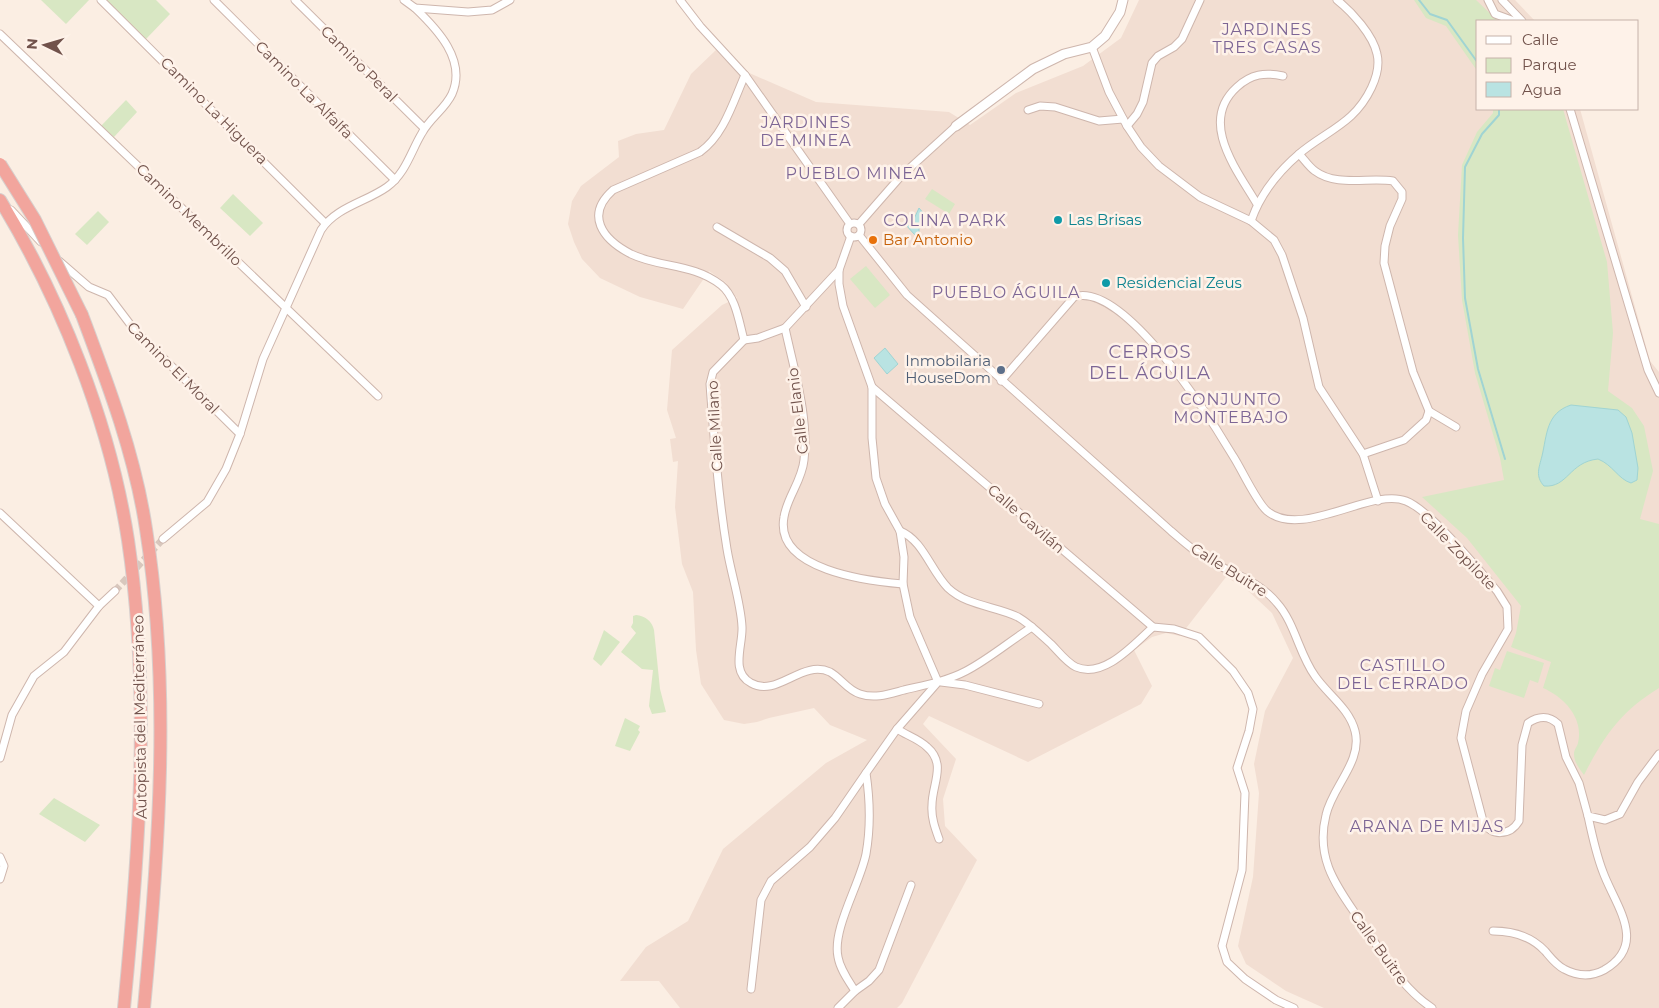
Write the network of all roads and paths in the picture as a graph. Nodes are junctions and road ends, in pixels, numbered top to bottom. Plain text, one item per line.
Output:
1 (101, 0) edge
2 (214, 0) edge
3 (295, 0) edge
4 (404, 0) edge
5 (510, 0) edge
6 (680, 0) edge
7 (1123, 0) edge
8 (1200, 0) edge
9 (1337, 0) edge
10 (1488, 0) edge
11 (1502, 1) edge
12 (415, 8) junction
13 (1492, 10) junction
14 (1499, 15) junction
15 (1512, 20) edge
16 (1521, 20) edge
17 (0, 34) edge
18 (1092, 46) junction
19 (745, 76) junction
20 (1283, 76) dead end
21 (1028, 110) dead end
22 (1570, 110) edge
23 (1125, 122) junction
24 (956, 126) joint
25 (424, 128) junction
26 (1299, 154) junction
27 (0, 164) edge
28 (395, 180) junction
29 (0, 200) edge
30 (1257, 204) junction
31 (1251, 222) junction
32 (325, 223) junction
33 (850, 224) junction
34 (859, 224) junction
35 (717, 227) dead end
36 (860, 235) junction
37 (851, 236) junction
38 (838, 270) junction
39 (806, 307) junction
40 (285, 308) junction
41 (785, 328) junction
42 (744, 340) junction
43 (1002, 381) junction
44 (872, 387) junction
45 (1659, 393) edge
46 (378, 396) dead end
47 (1429, 411) junction
48 (1456, 427) dead end
49 (240, 434) junction
50 (1363, 454) junction
51 (1378, 501) junction
52 (0, 513) edge
53 (900, 531) junction
54 (163, 539) tunnel mouth
55 (904, 584) junction
56 (115, 591) tunnel mouth
57 (100, 606) junction
58 (1032, 627) junction
59 (1153, 627) junction
60 (938, 682) junction
61 (1039, 704) dead end
62 (897, 729) junction
63 (1659, 754) edge
64 (0, 758) edge
65 (866, 773) junction
66 (1588, 816) junction
67 (939, 839) dead end
68 (0, 857) edge
69 (0, 879) edge
70 (911, 884) dead end
71 (1493, 931) dead end
72 (751, 989) dead end
73 (855, 991) junction
74 (124, 1008) edge
75 (144, 1008) edge
76 (838, 1008) edge
77 (1294, 1008) edge
78 (1432, 1008) edge

1 - 32 street, Camino La Higuera
2 - 28 street, Camino La Alfalfa
3 - 25 street, Camino Peral
4 - 12 street
5 - 12 street
6 - 19 street
7 - 18 street
8 - 23 street
9 - 26 street
10 - 13 street
11 - 13 street
11 - 14 street
11 - 16 street
12 - 25 street
13 - 14 street
14 - 15 street
17 - 40 street, Camino Membrillo
18 - 23 street
18 - 24 street
19 - 33 street
19 - 42 street
20 - 30 street
21 - 23 street
22 - 45 street
23 - 31 street
24 - 34 street
25 - 28 street
26 - 30 street
26 - 47 street
27 - 75 highway, Autopista del Mediterráneo, bridge
28 - 32 street
29 - 49 street, Camino El Moral
29 - 74 highway, Autopista del Mediterráneo
30 - 31 street
31 - 50 street
32 - 40 street
33 - 34 street
33 - 37 street
34 - 36 street
35 - 39 street
36 - 37 street
36 - 43 street, Calle Buitre
37 - 38 street
38 - 39 street
38 - 44 street
39 - 41 street
40 - 46 street, Camino Membrillo
40 - 49 street
41 - 42 street
41 - 55 street, Calle Elanio
42 - 60 street, Calle Milano
43 - 51 street, Calle Zopilote
43 - 78 street, Calle Buitre
44 - 53 street
44 - 59 street, Calle Gavilán
47 - 48 street
47 - 50 street
49 - 54 street
50 - 51 street
51 - 66 street, Calle Zopilote
52 - 57 street
53 - 55 street
53 - 58 street
55 - 60 street
56 - 57 street
57 - 64 street
58 - 59 street
58 - 60 street
59 - 77 street
60 - 61 street
60 - 62 street
62 - 65 street
62 - 67 street
63 - 66 street
65 - 72 street
65 - 73 street
66 - 71 street
68 - 69 street
70 - 73 street
73 - 76 street

